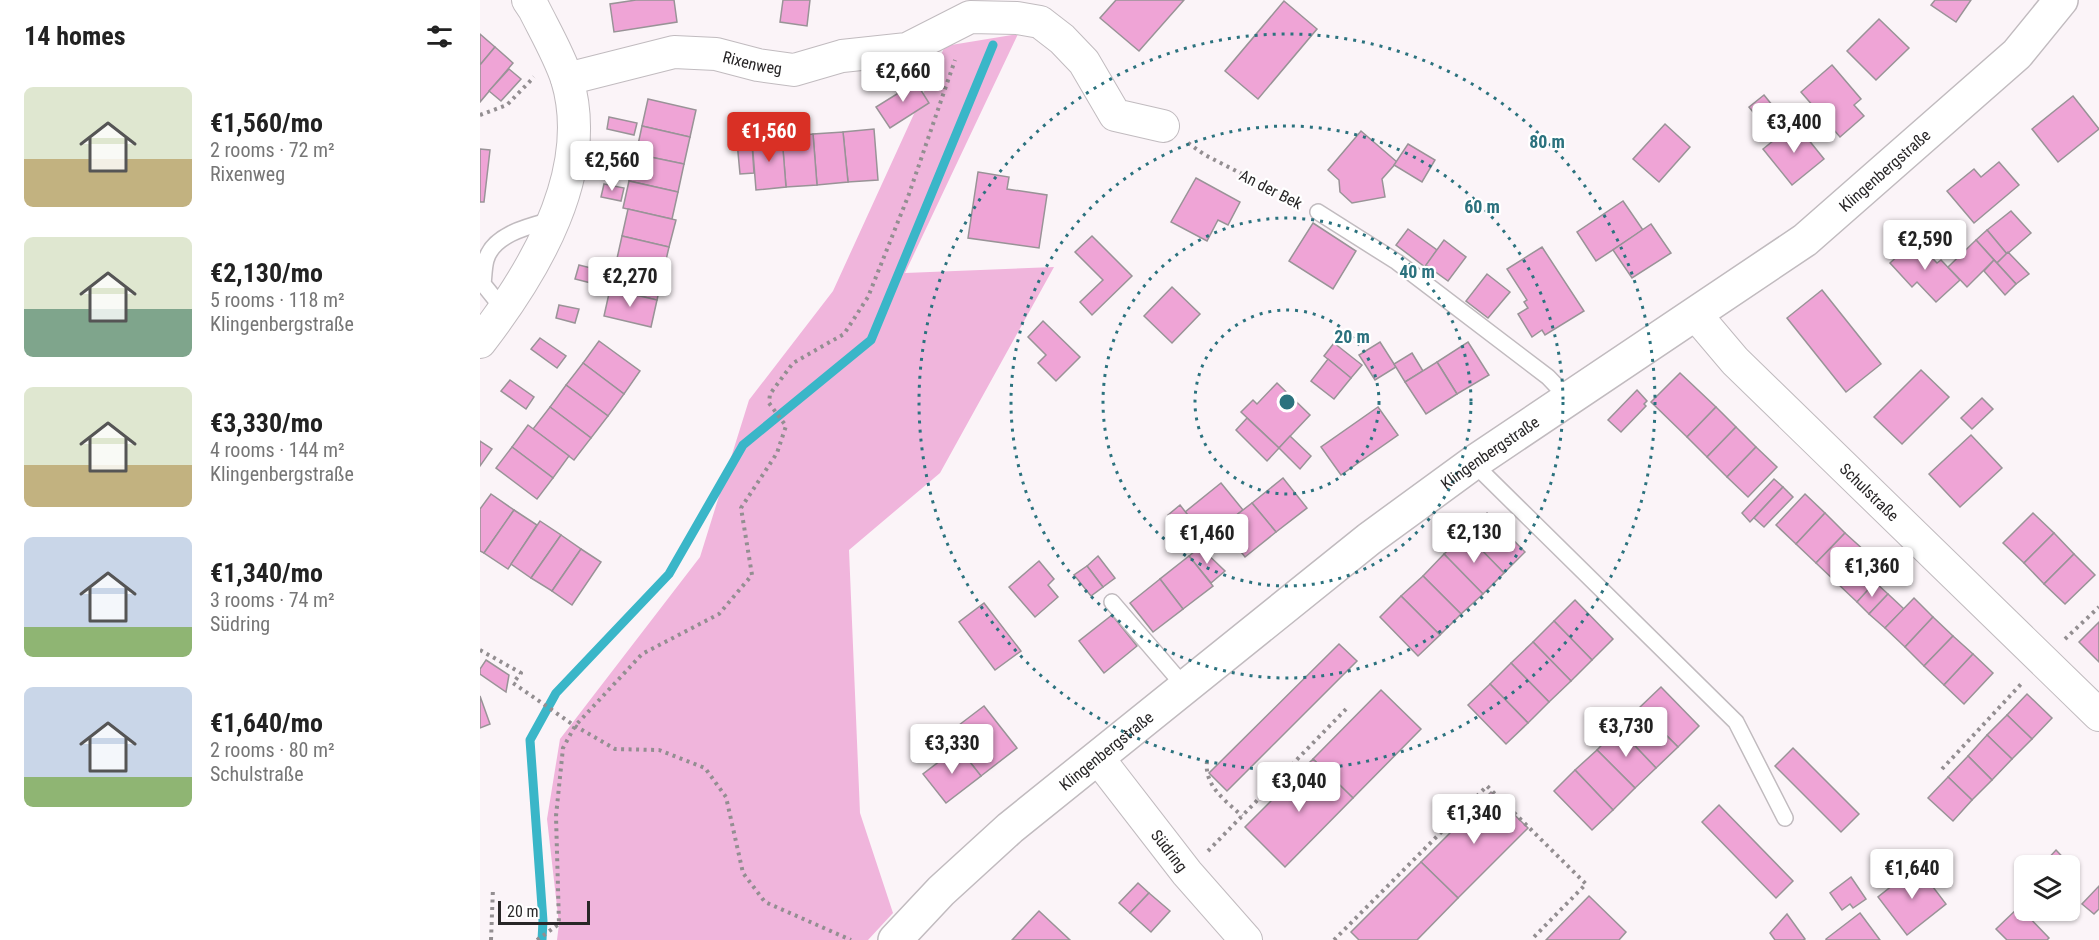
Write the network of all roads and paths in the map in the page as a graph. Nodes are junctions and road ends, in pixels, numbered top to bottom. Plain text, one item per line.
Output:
1 (528, 0) edge
2 (2061, 0) edge
3 (970, 17) junction
4 (567, 79) junction
5 (480, 114) edge
6 (1162, 126) joint
7 (1318, 212) joint
8 (555, 220) junction
9 (504, 310) junction
10 (1696, 315) junction
11 (480, 342) edge
12 (1569, 399) junction
13 (1473, 463) junction
14 (1112, 602) dead end
15 (2099, 606) edge
16 (480, 650) edge
17 (2043, 662) junction
18 (1185, 687) junction
19 (1348, 707) dead end
20 (2099, 715) edge
21 (575, 726) junction
22 (1098, 758) junction
23 (1207, 761) dead end
24 (1942, 769) dead end
25 (1242, 816) junction
26 (1785, 818) dead end
27 (1187, 873) junction
28 (493, 888) dead end
29 (491, 940) edge
30 (537, 940) edge
31 (851, 940) edge
32 (895, 940) edge
33 (1246, 940) edge
34 (1334, 940) edge
35 (1531, 940) edge

1 - 4 street
2 - 10 street, Klingenbergstraße
3 - 4 street, Rixenweg
3 - 6 street
3 - 21 path
4 - 5 path
4 - 8 street
6 - 7 path, An der Bek
7 - 12 lane, An der Bek
8 - 9 street
8 - 9 lane
9 - 11 street
10 - 12 street, Klingenbergstraße
10 - 17 street, Schulstraße
12 - 13 street, Klingenbergstraße
13 - 18 street, Klingenbergstraße
13 - 26 lane
14 - 18 lane
15 - 17 path
16 - 21 path
17 - 20 street, Schulstraße
17 - 24 path
18 - 22 street, Klingenbergstraße
19 - 25 path
21 - 30 path
21 - 31 path
22 - 27 street, Südring
22 - 32 street, Klingenbergstraße
23 - 25 path
25 - 27 path
27 - 33 street, Südring
28 - 29 path
34 - 35 path

